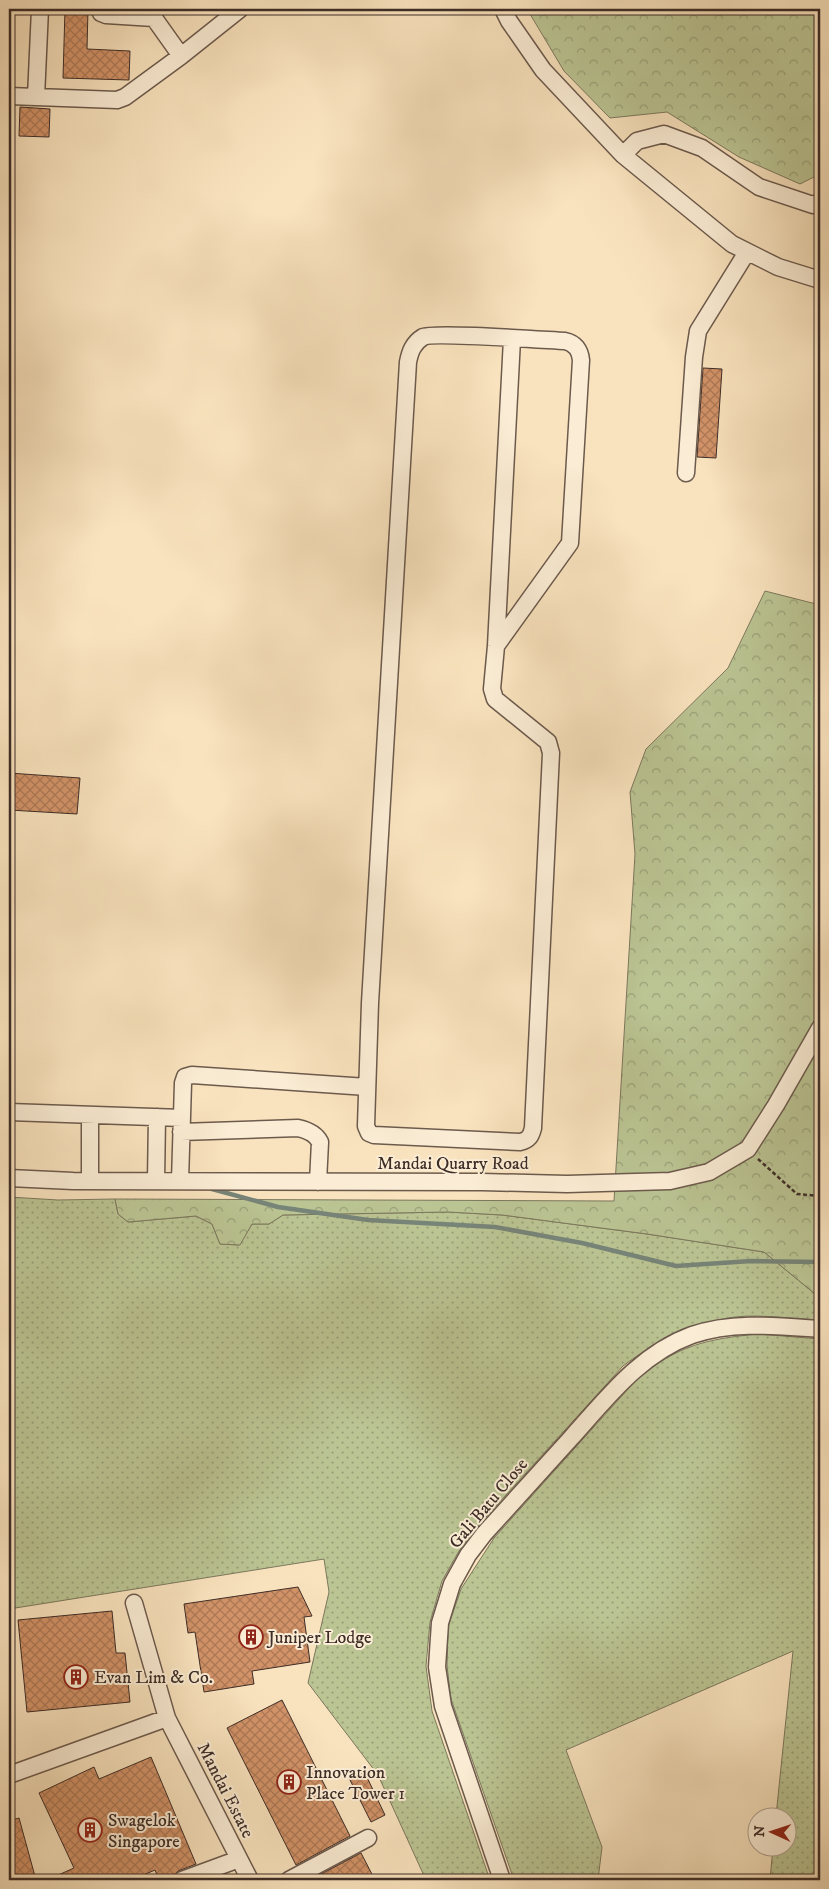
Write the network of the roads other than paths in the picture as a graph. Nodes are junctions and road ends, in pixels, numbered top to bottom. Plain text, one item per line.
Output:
1 (40, 9) edge
2 (100, 9) edge
3 (240, 9) edge
4 (503, 9) edge
5 (155, 14) edge
6 (181, 56) junction
7 (9, 96) edge
8 (36, 98) junction
9 (624, 155) junction
10 (820, 202) edge
11 (747, 252) junction
12 (820, 280) edge
13 (512, 339) junction
14 (686, 473) dead end
15 (496, 646) junction
16 (820, 1028) edge
17 (367, 1087) junction
18 (9, 1112) edge
19 (90, 1116) junction
20 (156, 1117) junction
21 (182, 1125) junction
22 (9, 1178) edge
23 (90, 1181) junction
24 (156, 1181) junction
25 (180, 1181) junction
26 (318, 1182) junction
27 (820, 1329) edge
28 (134, 1604) dead end
29 (167, 1718) junction
30 (9, 1775) edge
31 (368, 1838) dead end
32 (239, 1859) junction
33 (291, 1879) edge
34 (182, 1880) edge
35 (250, 1880) edge
36 (502, 1880) edge

1 - 8 street
2 - 5 street
3 - 6 street
4 - 9 street
5 - 6 street
6 - 8 street
7 - 8 street
9 - 10 street
9 - 11 street
11 - 12 street
11 - 14 street
13 - 15 street
13 - 15 street
13 - 17 street
15 - 17 street
16 - 26 street, Mandai Quarry Road
17 - 21 street
18 - 19 street
19 - 20 street
19 - 23 street
20 - 21 street
20 - 24 street
21 - 25 street
21 - 26 street
22 - 23 street, Mandai Quarry Road
23 - 24 street, Mandai Quarry Road
24 - 25 street, Mandai Quarry Road
25 - 26 street, Mandai Quarry Road
27 - 36 street, Gali Batu Close
28 - 29 street, Mandai Estate
29 - 30 street
29 - 32 street, Mandai Estate
31 - 33 street
32 - 34 street
32 - 35 street, Mandai Estate

